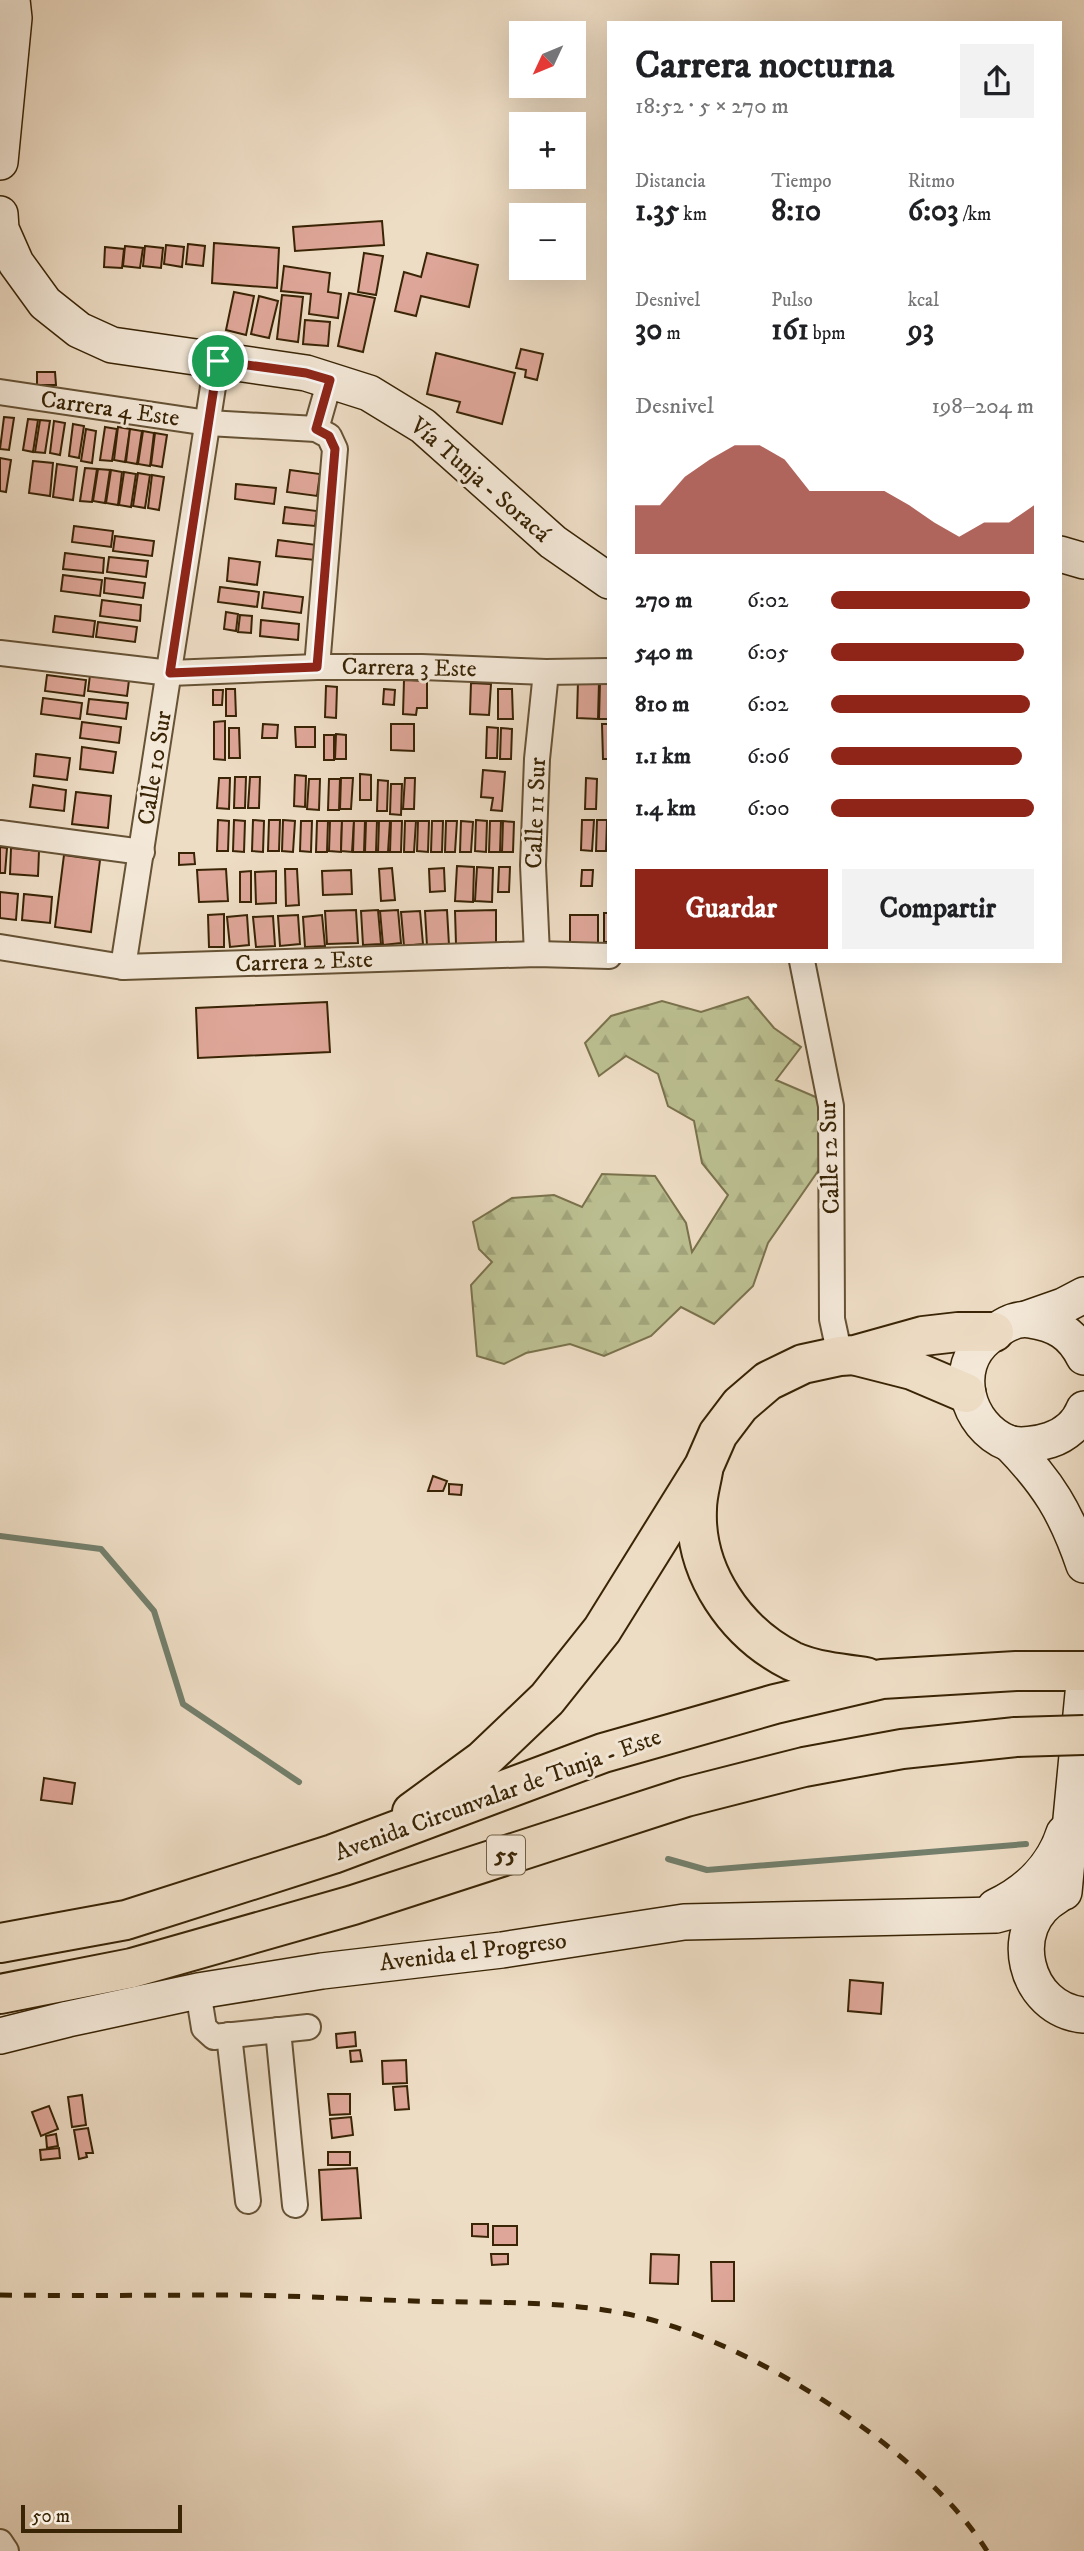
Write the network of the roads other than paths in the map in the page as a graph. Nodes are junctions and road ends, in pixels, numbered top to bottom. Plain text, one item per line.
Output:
1 (12, 0) edge
2 (0, 162) edge
3 (0, 214) edge
4 (218, 361) junction
5 (330, 380) junction
6 (0, 392) edge
7 (208, 423) junction
8 (316, 429) junction
9 (1062, 555) edge
10 (1084, 561) edge
11 (607, 580) edge
12 (0, 653) edge
13 (317, 667) junction
14 (607, 671) edge
15 (546, 672) junction
16 (170, 673) junction
17 (0, 833) edge
18 (142, 852) junction
19 (0, 947) edge
20 (537, 954) junction
21 (607, 956) edge
22 (802, 963) edge
23 (123, 967) junction
24 (1084, 1295) edge
25 (1010, 1326) junction
26 (847, 1356) junction
27 (1084, 1357) edge
28 (966, 1393) junction
29 (1084, 1409) edge
30 (1009, 1443) junction
31 (704, 1466) junction
32 (1084, 1565) edge
33 (1084, 1671) edge
34 (882, 1679) junction
35 (1084, 1683) edge
36 (1081, 1741) edge
37 (1077, 1806) edge
38 (333, 1854) junction
39 (1066, 1894) edge
40 (960, 1915) junction
41 (0, 1943) edge
42 (1028, 1971) junction
43 (198, 1991) junction
44 (0, 1994) edge
45 (1084, 2015) edge
46 (308, 2027) dead end
47 (278, 2030) junction
48 (229, 2035) junction
49 (0, 2036) edge
50 (248, 2201) dead end
51 (295, 2205) dead end
52 (0, 2542) edge
53 (6, 2551) edge

1 - 2 main road
3 - 4 main road, Vía Tunja - Soracá
4 - 5 main road, Vía Tunja - Soracá
4 - 7 street, Calle 10 Sur
5 - 8 street
5 - 11 main road, Vía Tunja - Soracá
6 - 7 street, Carrera 4 Este
7 - 8 street, Carrera 4 Este
7 - 16 street, Calle 10 Sur
8 - 13 street
9 - 10 main road
12 - 16 street, Carrera 3 Este
13 - 15 street, Carrera 3 Este
13 - 16 street, Carrera 3 Este
14 - 15 street, Carrera 3 Este
15 - 20 street, Calle 11 Sur
16 - 18 street, Calle 10 Sur
17 - 18 street
18 - 23 street, Calle 10 Sur
19 - 23 street, Carrera 2 Este
20 - 21 street, Carrera 2 Este
20 - 23 street, Carrera 2 Este
22 - 26 street, Calle 12 Sur
24 - 25 main road
25 - 26 highway
25 - 27 main road
25 - 28 main road
26 - 28 highway
26 - 31 highway
28 - 30 main road
29 - 30 main road
30 - 32 main road
31 - 34 highway
31 - 38 highway
33 - 34 highway, Avenida Circunvalar de Tunja - Este / 55
34 - 38 highway, Avenida Circunvalar de Tunja - Este / 55
35 - 36 main road
36 - 37 main road
36 - 44 highway, 55, bridge
37 - 39 main road
37 - 40 main road
38 - 41 highway, Avenida Circunvalar de Tunja - Este / 55
39 - 40 main road, Avenida el Progreso
39 - 42 main road
40 - 42 main road, Avenida el Progreso
40 - 43 main road, Avenida el Progreso
42 - 45 main road, Avenida el Progreso
43 - 48 street
43 - 49 main road, Avenida el Progreso
46 - 47 street
47 - 48 street
47 - 51 street
48 - 50 street
52 - 53 street

